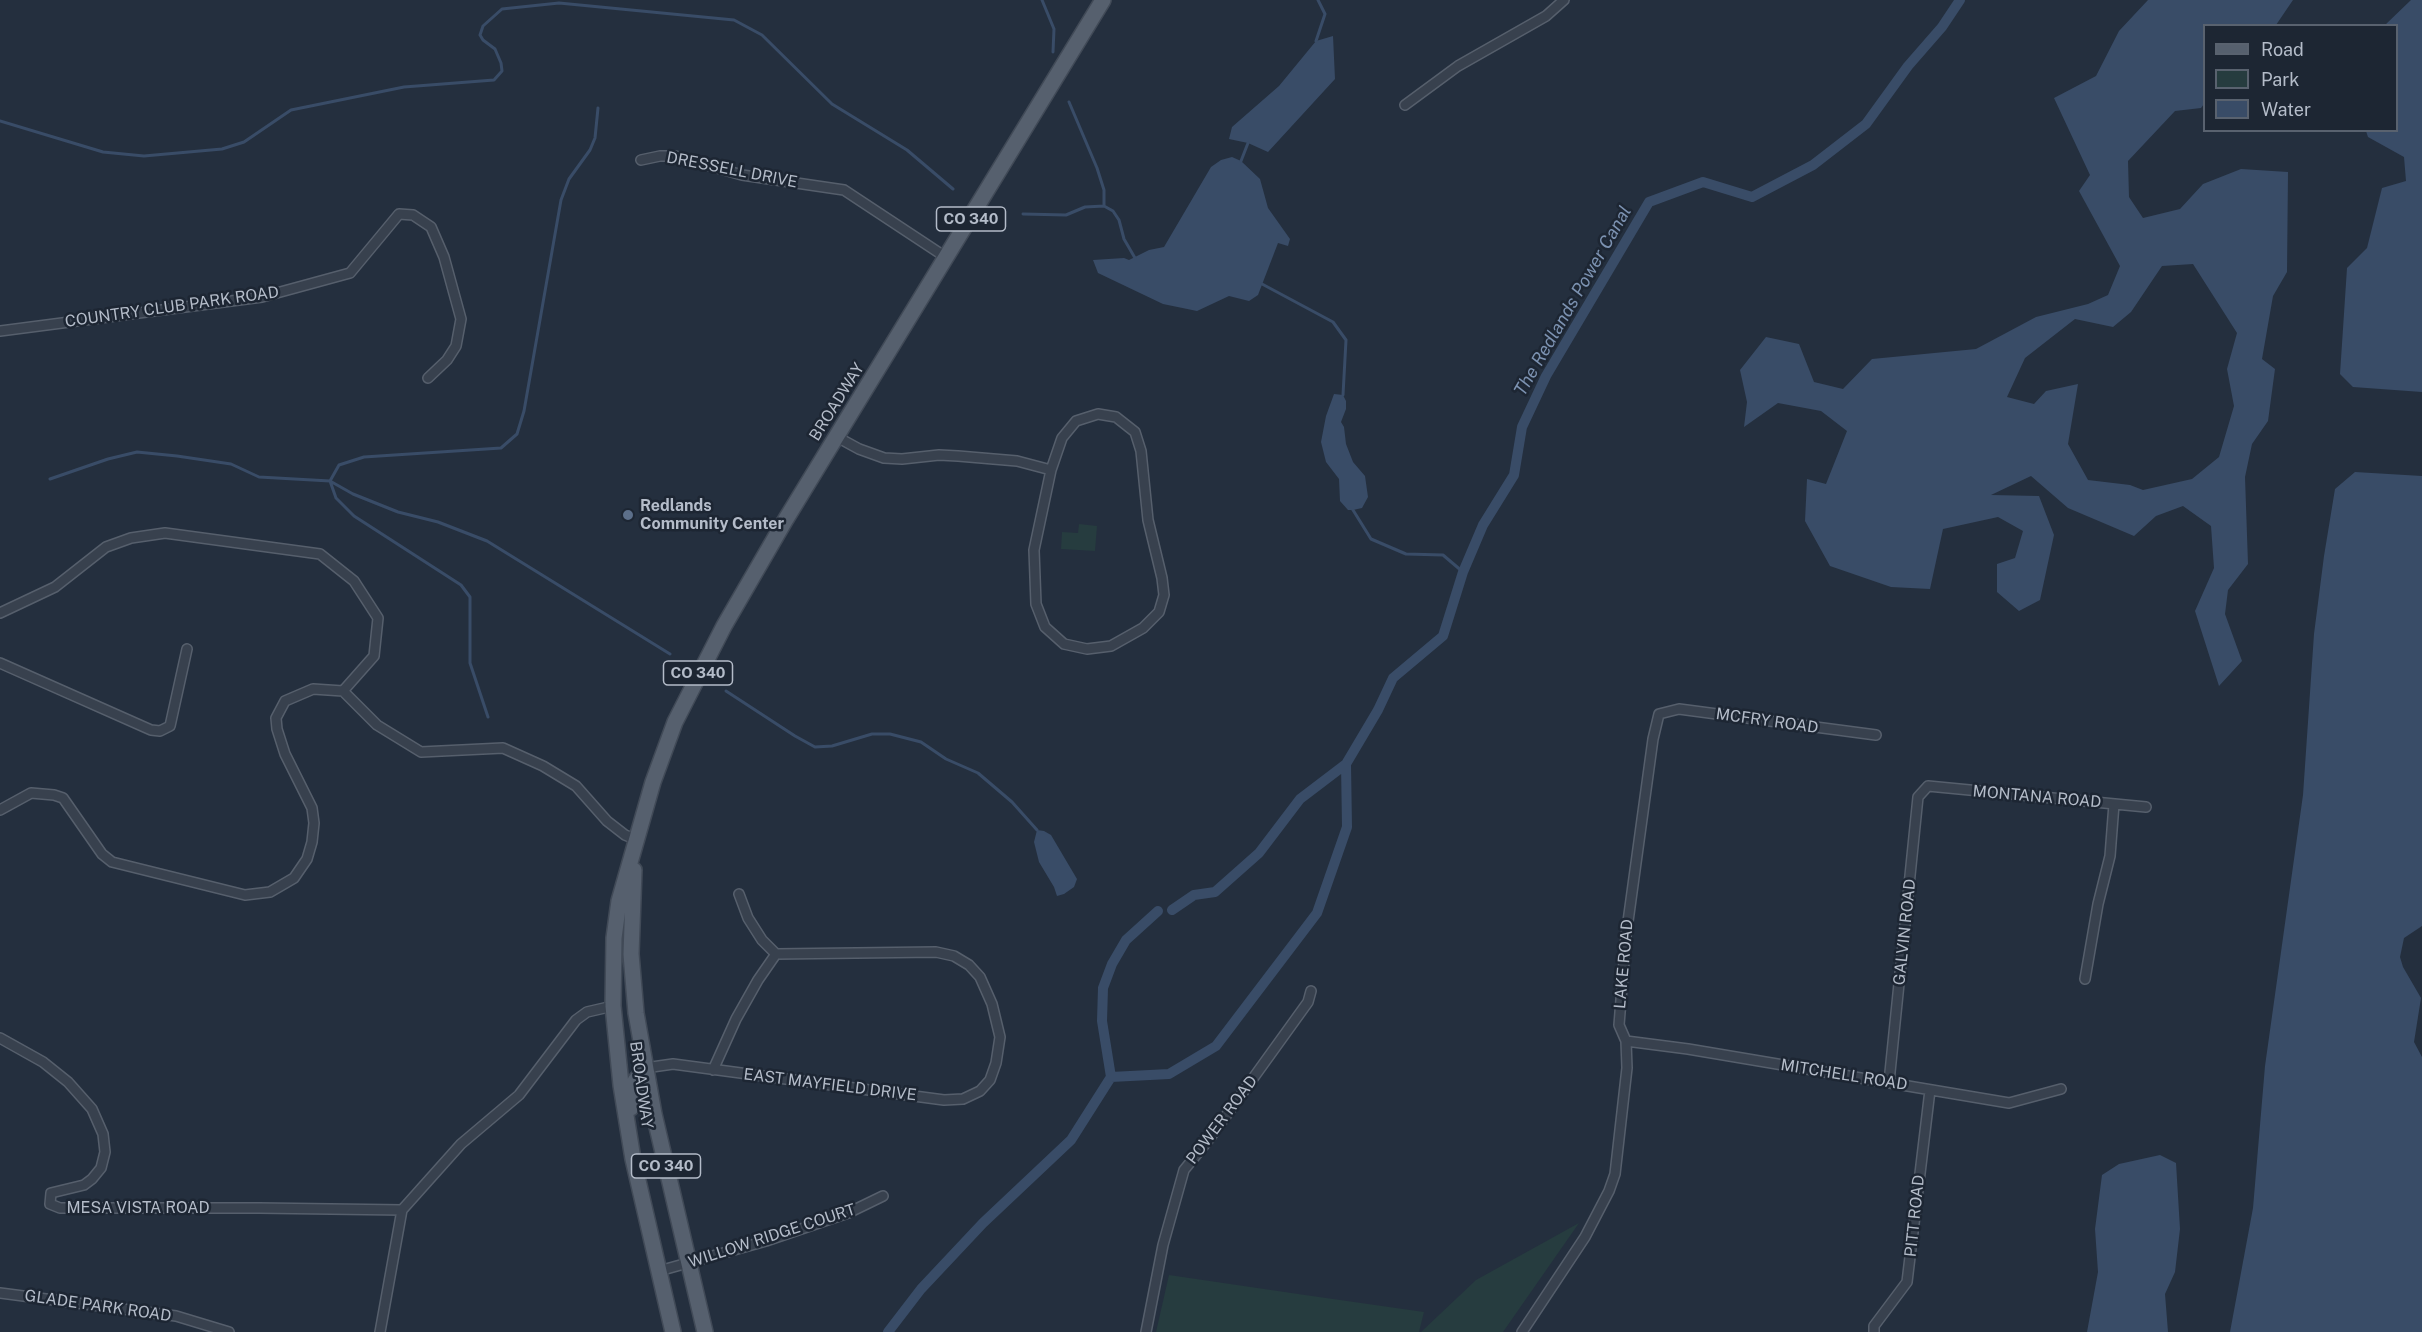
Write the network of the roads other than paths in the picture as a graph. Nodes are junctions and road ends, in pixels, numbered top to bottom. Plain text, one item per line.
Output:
1 (1103, 0) edge
2 (1564, 0) edge
3 (1405, 105) dead end
4 (641, 160) dead end
5 (947, 258) junction
6 (0, 331) edge
7 (428, 378) dead end
8 (837, 437) junction
9 (1051, 470) junction
10 (0, 613) edge
11 (187, 649) dead end
12 (0, 663) edge
13 (343, 692) junction
14 (1659, 714) joint
15 (1876, 735) dead end
16 (1928, 786) joint
17 (2114, 804) junction
18 (2146, 807) dead end
19 (0, 810) edge
20 (637, 840) junction
21 (739, 894) dead end
22 (777, 954) junction
23 (2085, 979) dead end
24 (1311, 991) dead end
25 (613, 1006) junction
26 (0, 1038) edge
27 (1626, 1041) junction
28 (645, 1068) junction
29 (713, 1070) junction
30 (1889, 1083) junction
31 (2061, 1089) dead end
32 (1930, 1090) junction
33 (637, 1174) junction
34 (883, 1196) dead end
35 (402, 1210) junction
36 (689, 1263) junction
37 (659, 1271) junction
38 (0, 1293) edge
39 (229, 1332) edge
40 (380, 1332) edge
41 (673, 1332) edge
42 (705, 1332) edge
43 (1146, 1332) edge
44 (1522, 1332) edge
45 (1874, 1332) edge

1 - 5 main road, BROADWAY / CO 340
2 - 3 street
4 - 5 street, DRESSELL DRIVE
5 - 8 main road, BROADWAY / CO 340
6 - 7 street, COUNTRY CLUB PARK ROAD
8 - 9 street
8 - 20 main road, BROADWAY / CO 340
9 - 9 street
10 - 13 street
11 - 12 street
13 - 19 street
13 - 20 street
14 - 15 street, MCFRY ROAD
14 - 27 street, LAKE ROAD
16 - 17 street, MONTANA ROAD
16 - 30 street, GALVIN ROAD
17 - 18 street, MONTANA ROAD
17 - 23 street
20 - 25 main road, BROADWAY / CO 340
20 - 28 main road, BROADWAY / CO 340
21 - 22 street
22 - 29 street
22 - 29 street, EAST MAYFIELD DRIVE
24 - 43 street, POWER ROAD
25 - 33 main road, BROADWAY / CO 340
25 - 35 street
26 - 35 street, MESA VISTA ROAD
27 - 30 street, MITCHELL ROAD
27 - 44 street, LAKE ROAD
28 - 29 street, EAST MAYFIELD DRIVE
28 - 33 main road
28 - 36 main road, BROADWAY / CO 340
30 - 32 street, MITCHELL ROAD
31 - 32 street, MITCHELL ROAD
32 - 45 street, PITT ROAD
33 - 37 main road, BROADWAY / CO 340
34 - 36 street, WILLOW RIDGE COURT
35 - 40 street
36 - 37 street, WILLOW RIDGE COURT
36 - 42 main road, BROADWAY / CO 340
37 - 41 main road, BROADWAY / CO 340
38 - 39 street, GLADE PARK ROAD

